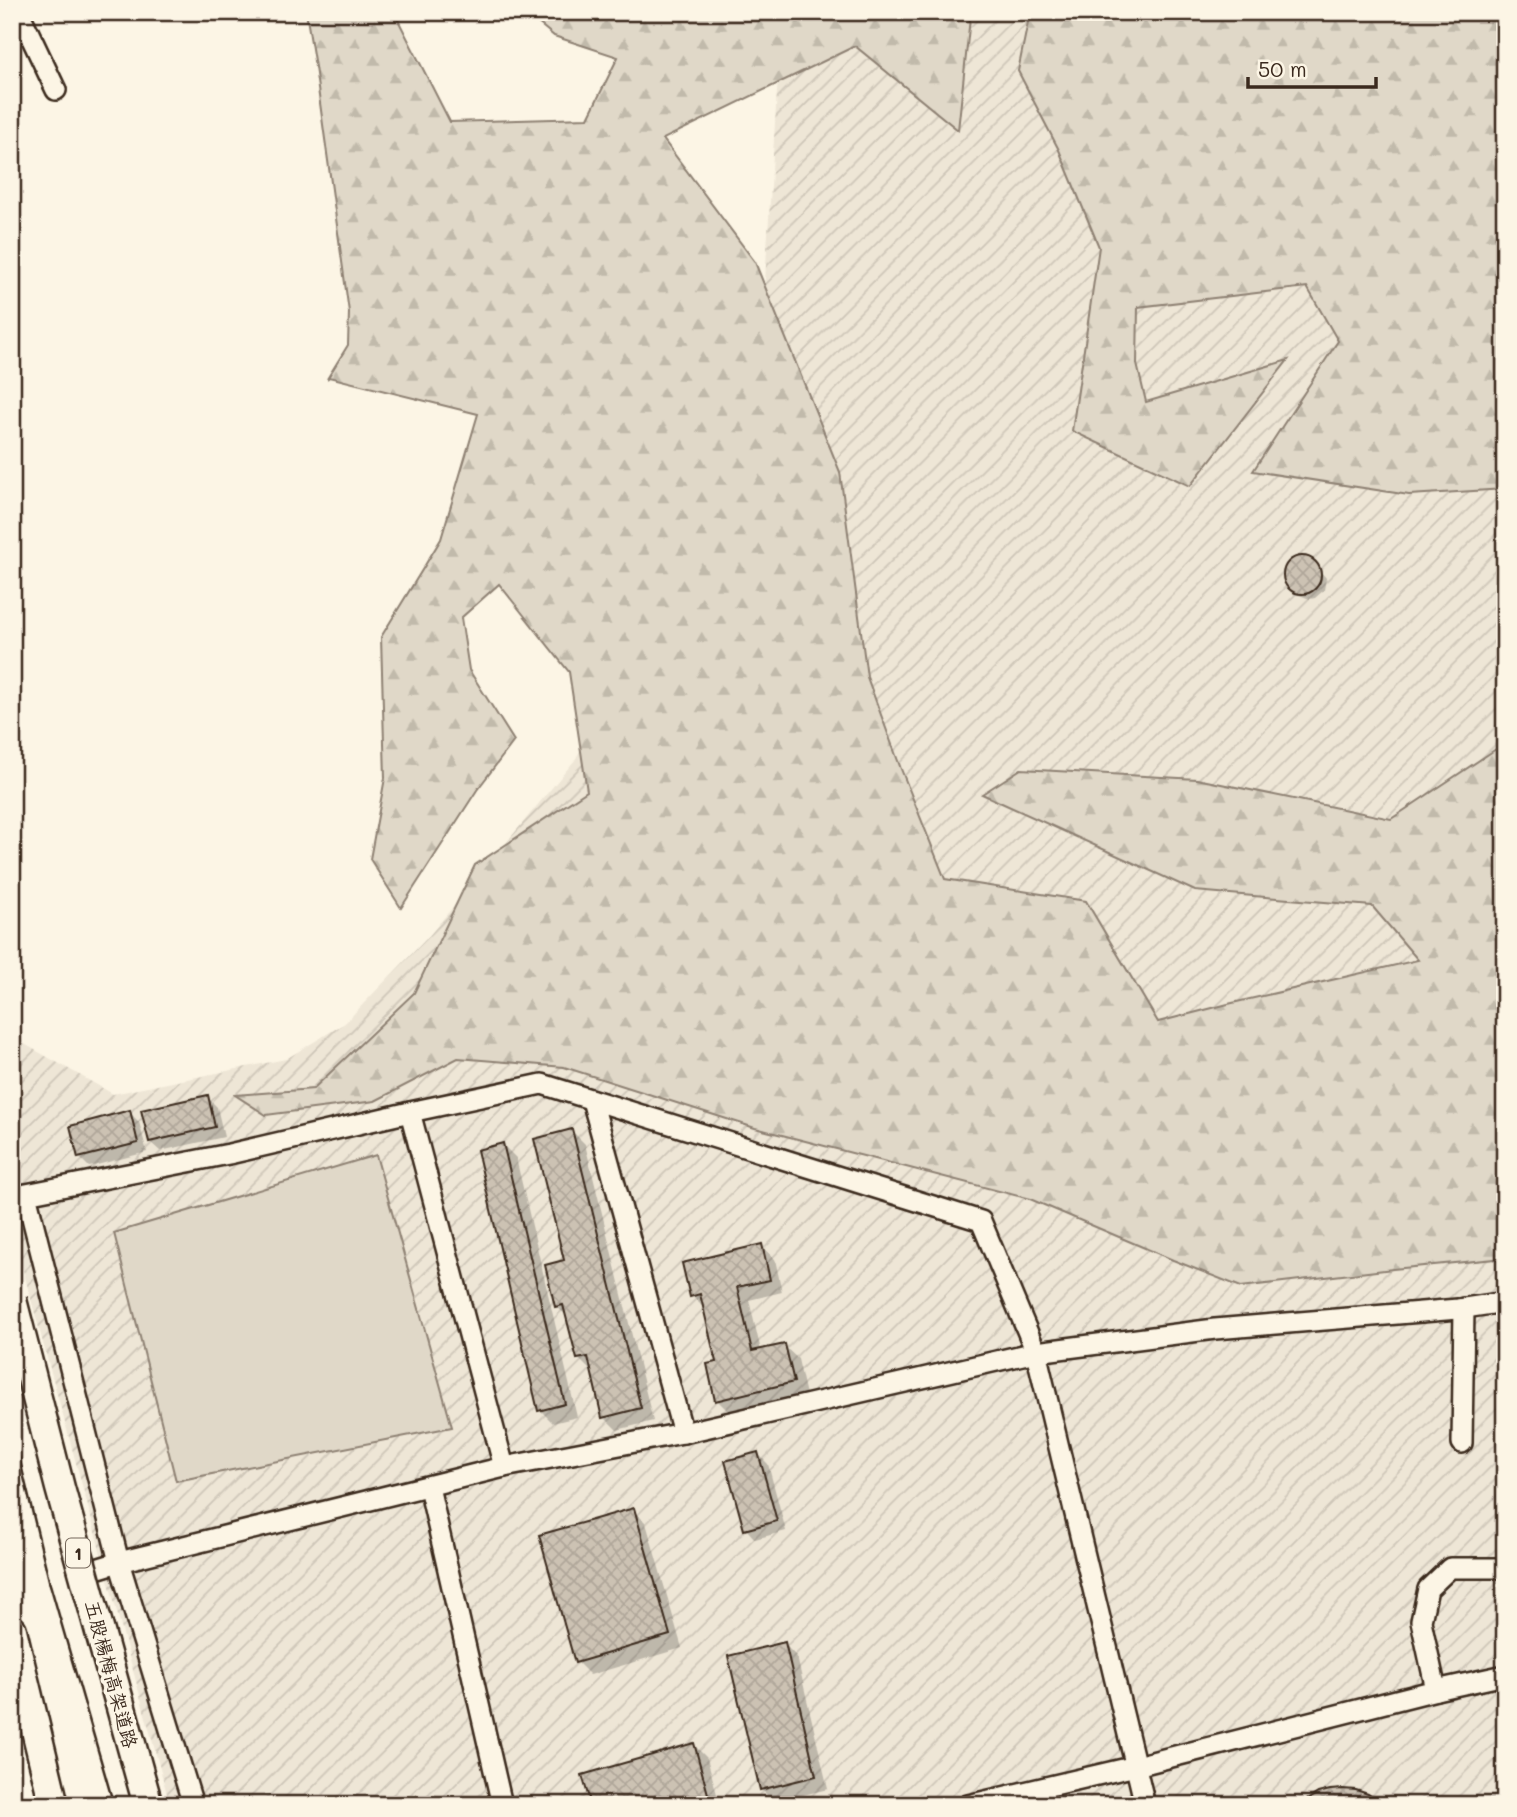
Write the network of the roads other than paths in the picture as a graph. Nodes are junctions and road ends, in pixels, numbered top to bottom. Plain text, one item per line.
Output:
1 (19, 12) edge
2 (56, 90) dead end
3 (592, 1100) junction
4 (410, 1112) junction
5 (12, 1300) edge
6 (1505, 1302) edge
7 (1464, 1308) junction
8 (1036, 1352) junction
9 (12, 1382) edge
10 (683, 1433) junction
11 (1462, 1443) dead end
12 (504, 1467) junction
13 (429, 1487) junction
14 (120, 1562) junction
15 (1505, 1568) edge
16 (60, 1580) junction
17 (12, 1630) edge
18 (1505, 1675) edge
19 (1436, 1690) junction
20 (1136, 1766) junction
21 (54, 1805) edge
22 (125, 1805) edge
23 (148, 1805) edge
24 (193, 1805) edge
25 (502, 1805) edge
26 (968, 1805) edge
27 (1145, 1805) edge

1 - 2 street
3 - 4 street
3 - 8 street
3 - 10 street
4 - 12 street
4 - 14 street
5 - 23 highway, 五股楊梅高架道路 / 1, bridge
6 - 7 street
7 - 8 street
7 - 11 street
8 - 10 street
8 - 20 street
9 - 16 street
10 - 12 street
12 - 13 street
13 - 14 street
13 - 25 street
14 - 16 street
14 - 24 street
15 - 19 street
16 - 22 street
17 - 21 highway
18 - 19 street
19 - 20 street
20 - 26 street
20 - 27 street

